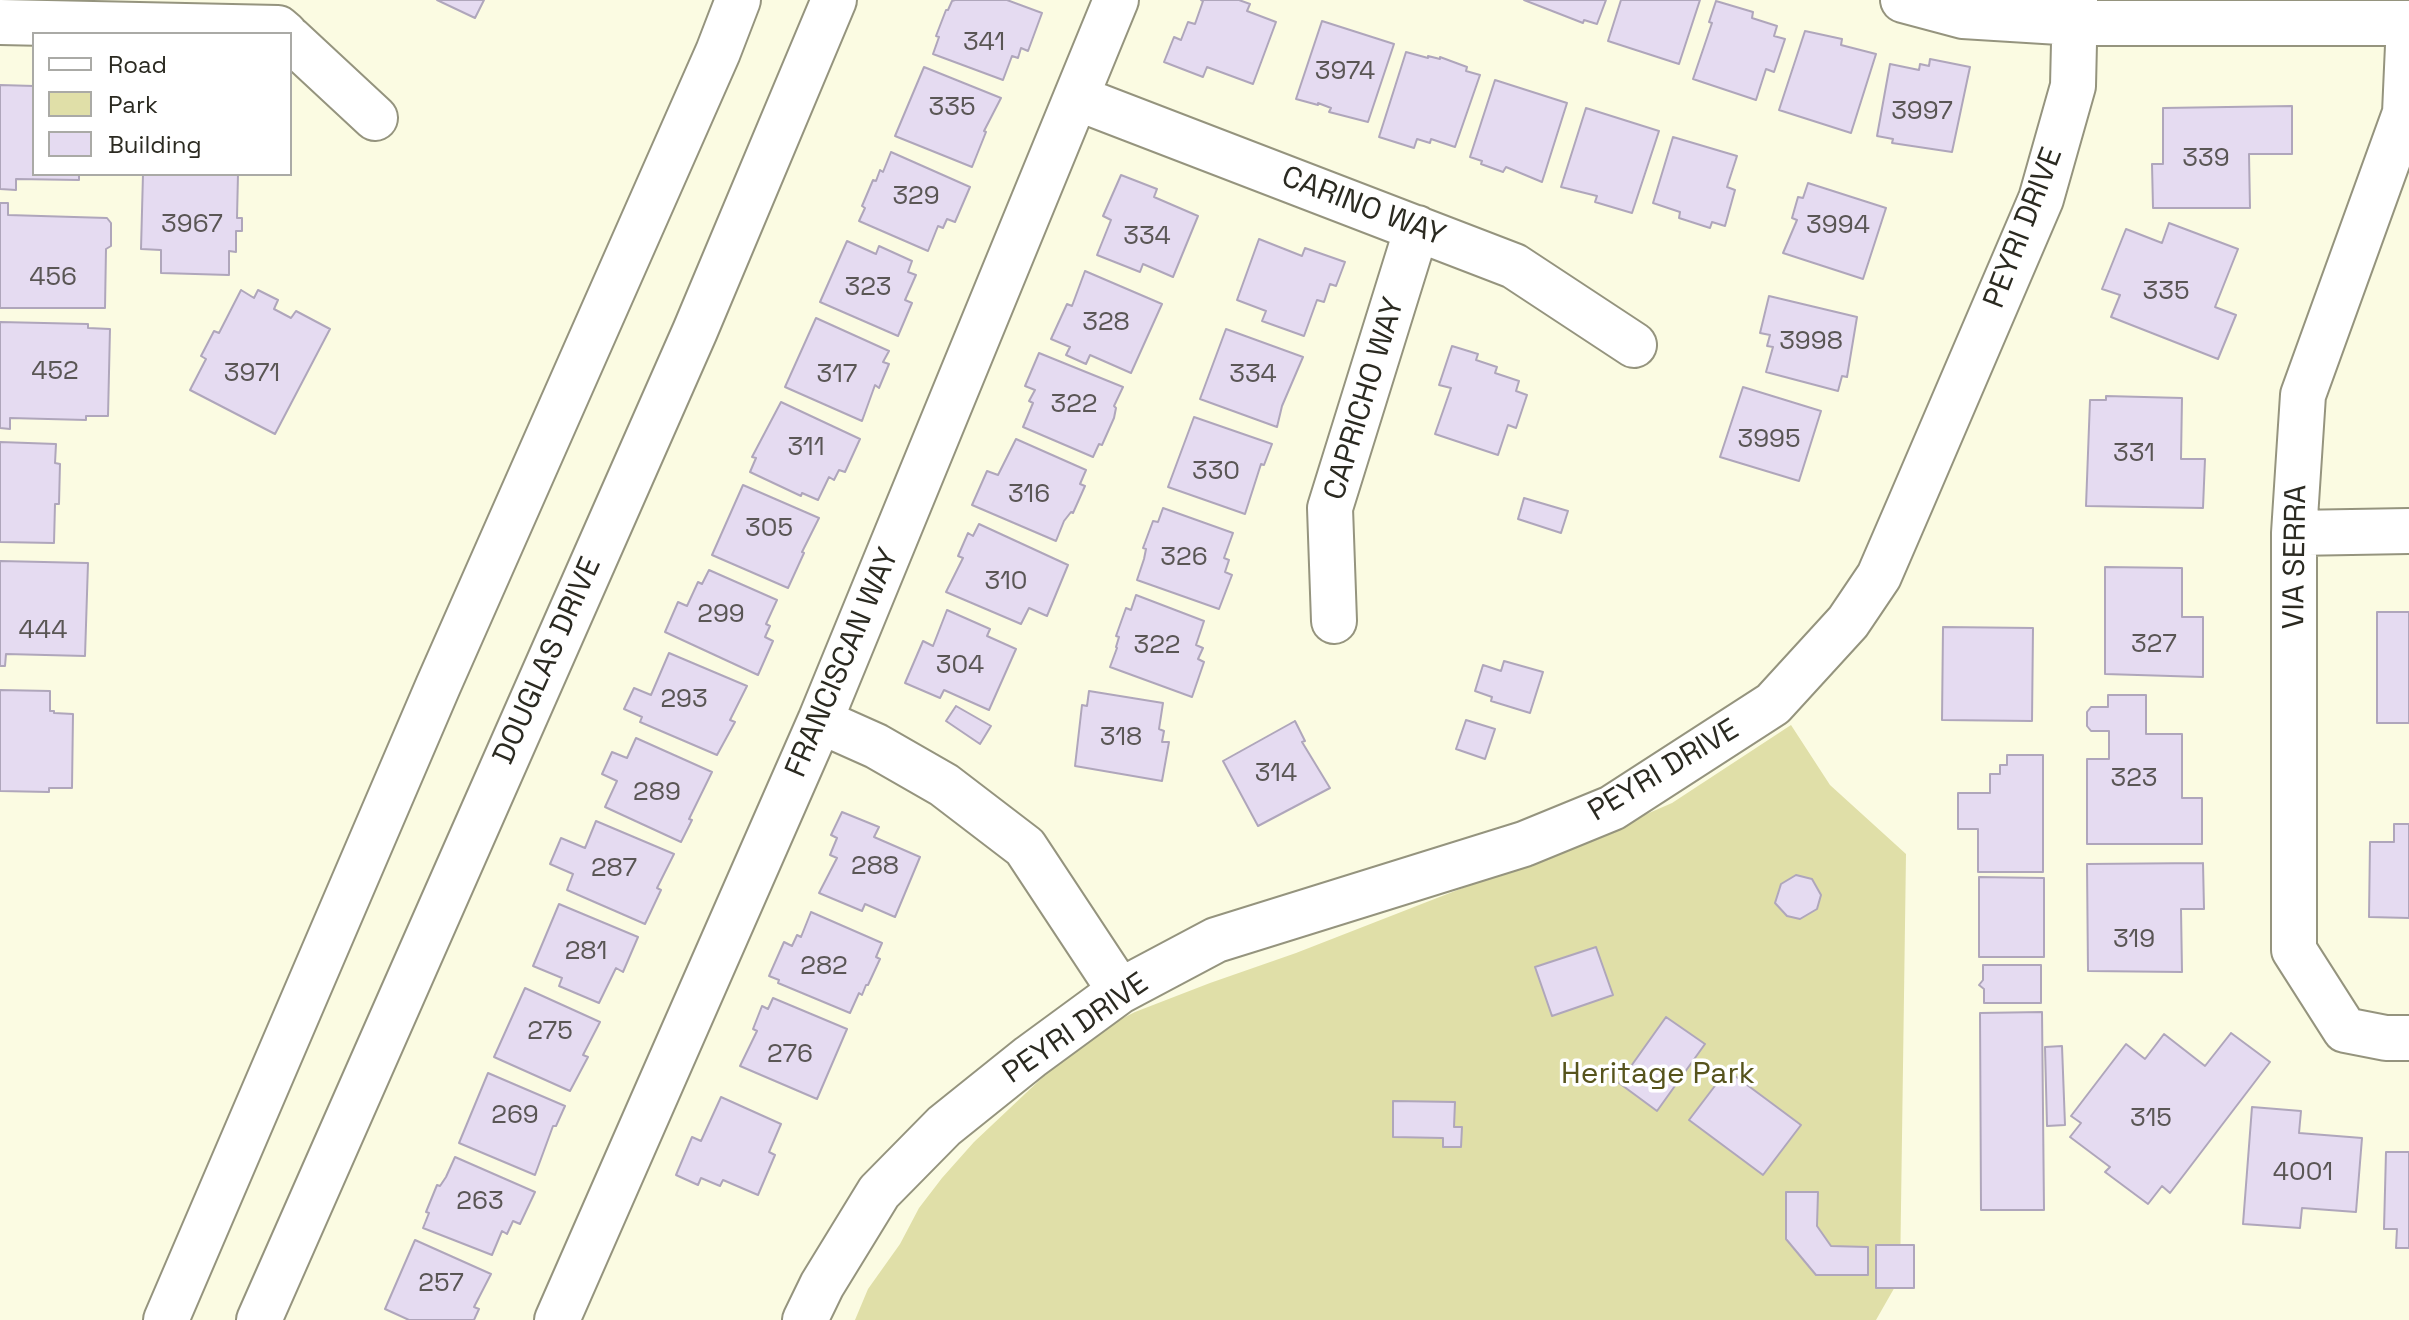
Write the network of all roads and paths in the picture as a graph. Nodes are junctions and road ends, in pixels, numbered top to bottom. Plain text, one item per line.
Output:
1 (738, 0) edge
2 (834, 0) edge
3 (1116, 0) edge
4 (1903, 0) edge
5 (2075, 11) edge
6 (0, 22) edge
7 (2409, 23) edge
8 (283, 32) edge
9 (292, 41) edge
10 (1077, 98) junction
11 (375, 118) dead end
12 (1417, 228) junction
13 (1634, 345) dead end
14 (2409, 531) edge
15 (2294, 533) junction
16 (1334, 621) dead end
17 (820, 721) junction
18 (1120, 991) junction
19 (2409, 1038) edge
20 (166, 1320) edge
21 (259, 1320) edge
22 (557, 1320) edge
23 (805, 1320) edge

1 - 20 street
2 - 21 street, DOUGLAS DRIVE
3 - 10 street, FRANCISCAN WAY
4 - 5 street
5 - 7 street
5 - 18 street, PEYRI DRIVE
6 - 8 street
7 - 15 street, VIA SERRA
9 - 11 street
10 - 12 street, CARINO WAY
10 - 17 street, FRANCISCAN WAY
12 - 13 street, CARINO WAY
12 - 16 street, CAPRICHO WAY
14 - 15 street
15 - 19 street, VIA SERRA
17 - 18 street
17 - 22 street, FRANCISCAN WAY
18 - 23 street, PEYRI DRIVE

